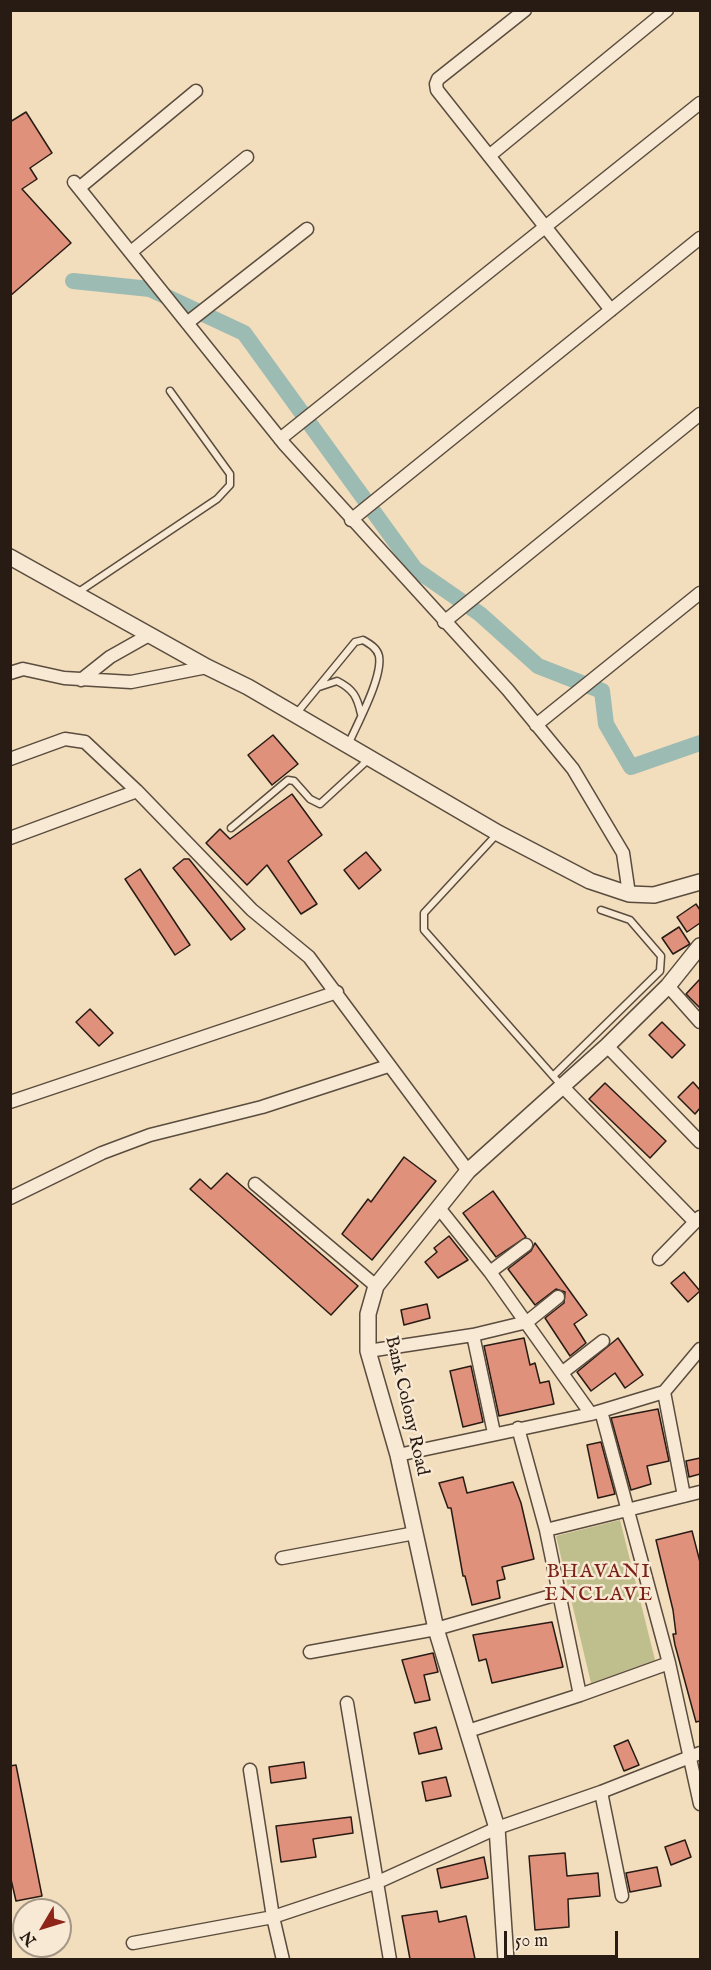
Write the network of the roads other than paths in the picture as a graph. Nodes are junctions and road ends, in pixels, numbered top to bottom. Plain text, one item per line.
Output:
1 (525, 10) edge
2 (668, 10) edge
3 (196, 91) dead end
4 (700, 103) edge
5 (489, 156) junction
6 (247, 158) dead end
7 (546, 227) junction
8 (307, 230) dead end
9 (700, 238) edge
10 (131, 252) junction
11 (611, 310) junction
12 (187, 323) junction
13 (170, 391) dead end
14 (700, 414) edge
15 (280, 439) junction
16 (351, 520) junction
17 (10, 556) edge
18 (700, 593) edge
19 (76, 594) junction
20 (444, 622) junction
21 (149, 635) junction
22 (207, 667) junction
23 (10, 673) edge
24 (81, 680) junction
25 (314, 690) junction
26 (295, 714) junction
27 (362, 714) junction
28 (536, 725) junction
29 (348, 745) junction
30 (370, 757) junction
31 (10, 759) edge
32 (137, 791) junction
33 (231, 828) dead end
34 (498, 833) junction
35 (10, 837) edge
36 (700, 882) edge
37 (628, 894) junction
38 (601, 910) dead end
39 (700, 946) edge
40 (668, 986) junction
41 (337, 992) junction
42 (700, 1022) edge
43 (607, 1046) junction
44 (388, 1066) junction
45 (557, 1081) junction
46 (10, 1101) edge
47 (700, 1142) edge
48 (468, 1171) junction
49 (255, 1184) dead end
50 (10, 1198) edge
51 (439, 1208) junction
52 (698, 1219) edge
53 (526, 1245) dead end
54 (659, 1259) dead end
55 (490, 1272) junction
56 (376, 1286) junction
57 (558, 1297) dead end
58 (527, 1322) junction
59 (473, 1335) junction
60 (603, 1341) dead end
61 (700, 1349) edge
62 (368, 1351) junction
63 (563, 1372) junction
64 (664, 1392) junction
65 (596, 1412) junction
66 (518, 1428) junction
67 (494, 1433) junction
68 (398, 1455) junction
69 (700, 1492) edge
70 (684, 1496) junction
71 (629, 1510) junction
72 (546, 1530) junction
73 (415, 1533) junction
74 (282, 1558) dead end
75 (558, 1594) junction
76 (436, 1629) junction
77 (310, 1652) dead end
78 (669, 1663) junction
79 (580, 1695) junction
80 (347, 1703) dead end
81 (468, 1731) junction
82 (696, 1755) edge
83 (250, 1770) dead end
84 (602, 1792) junction
85 (700, 1804) edge
86 (497, 1827) junction
87 (378, 1882) junction
88 (622, 1896) dead end
89 (273, 1917) junction
90 (133, 1943) dead end
91 (283, 1959) edge
92 (390, 1959) edge
93 (506, 1959) edge

1 - 5 street
2 - 5 street
3 - 10 street
4 - 7 street
5 - 7 street
6 - 10 street
7 - 11 street
7 - 15 street
8 - 12 street
9 - 11 street
10 - 12 street
11 - 16 street
12 - 15 street
13 - 19 lane
14 - 20 street
15 - 16 street
16 - 20 street
17 - 19 street
18 - 28 street
19 - 21 street
20 - 28 street
21 - 22 street
21 - 24 street
22 - 24 street
22 - 26 street
23 - 24 street
25 - 26 lane
25 - 27 lane
25 - 27 lane
26 - 29 street
27 - 29 lane
28 - 37 street
29 - 30 street
30 - 33 lane
30 - 34 street
31 - 32 street
32 - 35 street
32 - 41 street
34 - 37 street
34 - 45 lane
36 - 37 street
38 - 45 lane
39 - 40 street, Bank Colony Road
40 - 42 street
40 - 43 street, Bank Colony Road
41 - 44 street
41 - 46 street
43 - 45 street, Bank Colony Road
43 - 47 street
44 - 48 street
44 - 50 street
45 - 48 street, Bank Colony Road
45 - 52 street
48 - 51 street, Bank Colony Road
49 - 56 street
51 - 55 street
51 - 56 street, Bank Colony Road
52 - 54 street
53 - 55 street
55 - 58 street
56 - 62 street, Bank Colony Road
57 - 58 street
58 - 59 street
58 - 63 street
59 - 62 street
59 - 67 street
60 - 63 street
61 - 64 street
62 - 68 street, Bank Colony Road
63 - 65 street
64 - 65 street
64 - 70 street
65 - 66 street
65 - 71 street
66 - 67 street
66 - 72 street
67 - 68 street
68 - 73 street, Bank Colony Road
69 - 70 street
70 - 71 street
71 - 72 street
71 - 78 street
72 - 75 street
73 - 74 street
73 - 76 street, Bank Colony Road
75 - 76 street
75 - 79 street
76 - 77 street
76 - 81 street, Bank Colony Road
78 - 79 street
78 - 82 street
79 - 81 street
80 - 87 street
81 - 86 street, Bank Colony Road
82 - 84 street
82 - 85 street
83 - 89 street
84 - 86 street
84 - 88 street
86 - 87 street
86 - 93 street, Bank Colony Road
87 - 89 street
87 - 92 street
89 - 90 street
89 - 91 street

